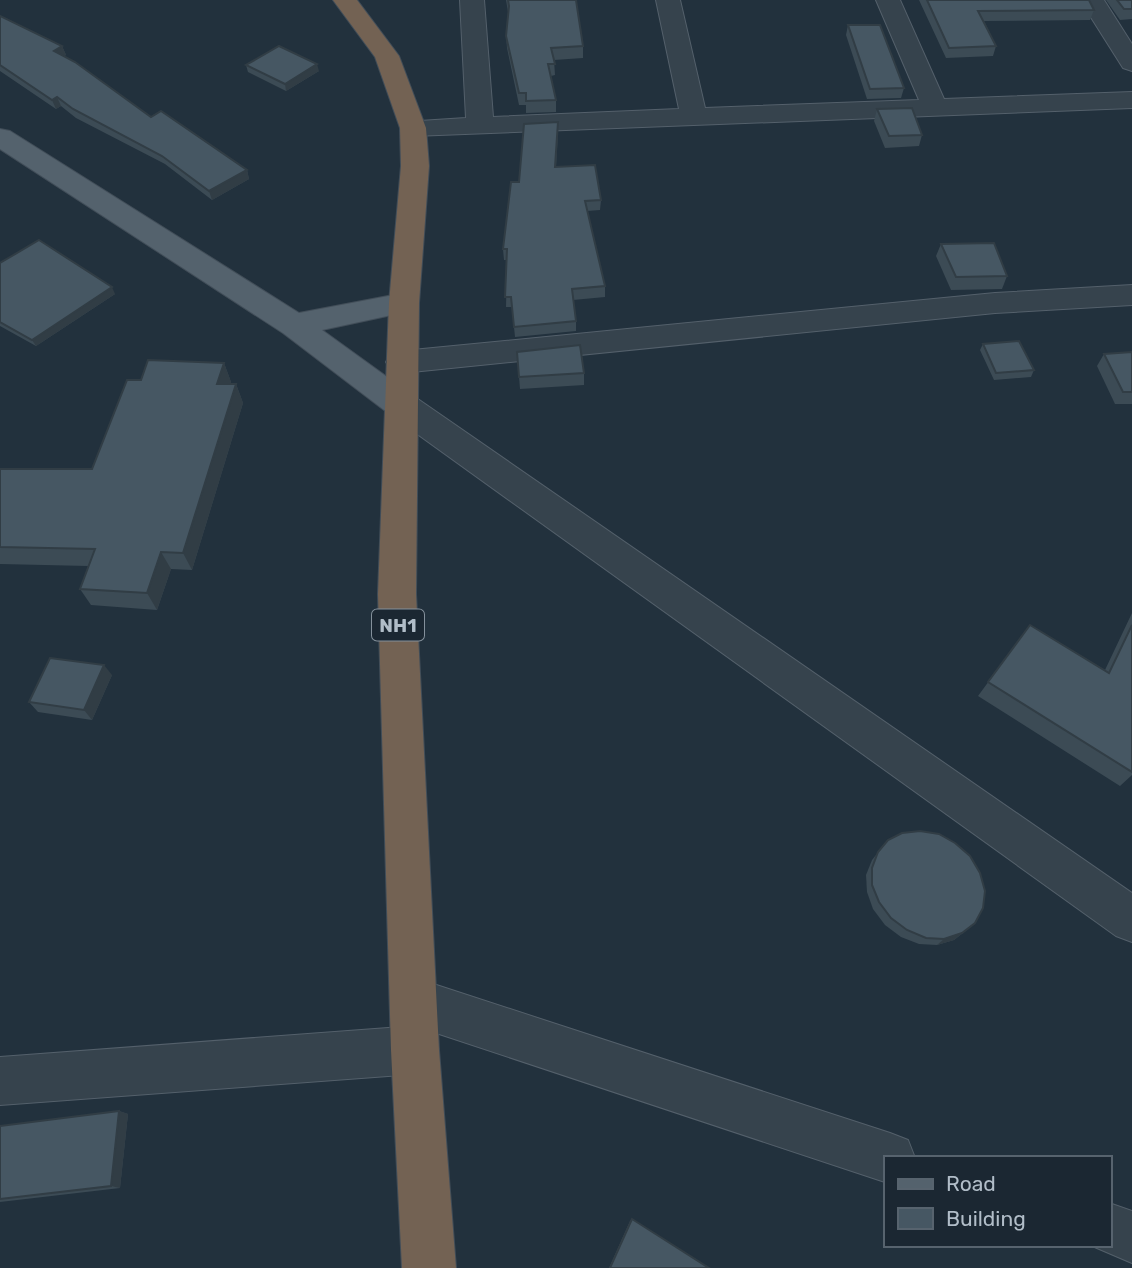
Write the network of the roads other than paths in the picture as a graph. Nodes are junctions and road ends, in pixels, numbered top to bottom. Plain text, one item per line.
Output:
1 (345, 0) edge
2 (472, 0) edge
3 (668, 0) edge
4 (888, 0) edge
5 (1093, 0) edge
6 (1132, 63) edge
7 (1132, 100) edge
8 (935, 108) junction
9 (694, 117) junction
10 (480, 125) junction
11 (413, 128) junction
12 (0, 136) edge
13 (1132, 295) edge
14 (404, 303) junction
15 (294, 325) junction
16 (402, 362) junction
17 (400, 404) junction
18 (1132, 920) edge
19 (415, 1002) junction
20 (415, 1050) junction
21 (0, 1081) edge
22 (884, 1156) edge
23 (1111, 1230) edge
24 (1132, 1237) edge
25 (429, 1268) edge

1 - 11 highway, NH1
2 - 10 street
3 - 9 street
4 - 8 street
5 - 6 street
7 - 8 street
8 - 9 street
9 - 10 street
10 - 11 street
11 - 14 highway, NH1
12 - 15 main road
13 - 16 street
14 - 15 main road
14 - 16 highway, NH1
15 - 17 main road
16 - 17 highway, NH1
17 - 18 street
17 - 19 highway, NH1
19 - 20 highway, NH1
19 - 22 street
20 - 21 street
20 - 25 highway, NH1
23 - 24 street

